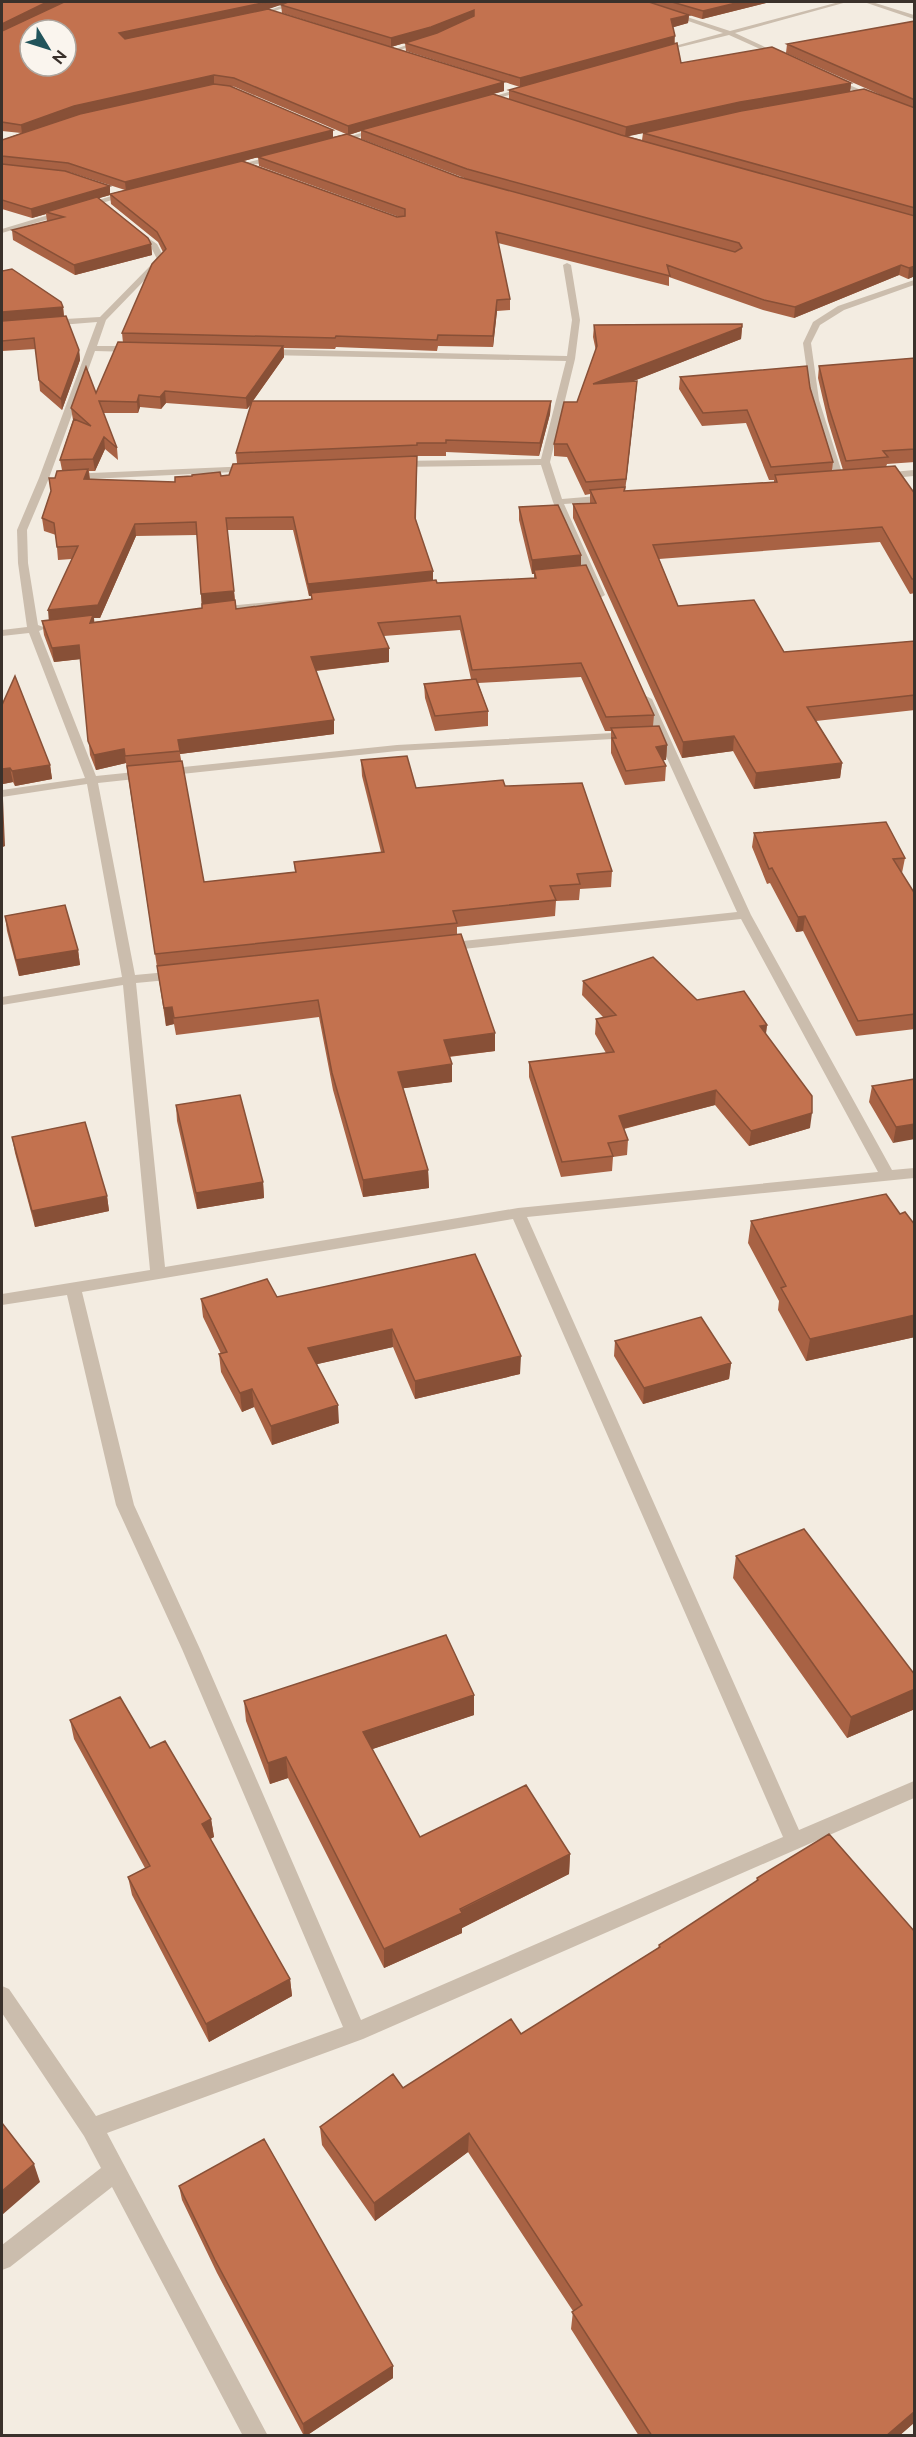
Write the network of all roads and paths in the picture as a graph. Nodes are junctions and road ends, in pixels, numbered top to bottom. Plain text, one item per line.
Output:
1 (297, 2) edge
2 (636, 2) edge
3 (844, 2) edge
4 (867, 2) edge
5 (269, 12) junction
6 (280, 16) edge
7 (247, 17) edge
8 (915, 18) edge
9 (728, 32) junction
10 (434, 38) edge
11 (381, 47) edge
12 (392, 51) junction
13 (402, 54) edge
14 (651, 54) edge
15 (791, 61) edge
16 (822, 75) edge
17 (541, 85) edge
18 (508, 87) edge
19 (519, 91) junction
20 (864, 94) junction
21 (853, 96) edge
22 (492, 98) junction
23 (503, 102) edge
24 (884, 102) edge
25 (470, 104) edge
26 (392, 126) edge
27 (337, 134) edge
28 (347, 139) junction
29 (358, 143) edge
30 (326, 144) edge
31 (284, 155) edge
32 (242, 165) junction
33 (252, 169) edge
34 (218, 171) edge
35 (116, 191) edge
36 (137, 192) edge
37 (126, 195) junction
38 (127, 224) edge
39 (2, 231) edge
40 (567, 265) edge
41 (915, 282) edge
42 (102, 319) junction
43 (35, 324) edge
44 (91, 348) junction
45 (138, 349) edge
46 (255, 352) edge
47 (571, 359) junction
48 (545, 462) junction
49 (392, 464) edge
50 (265, 469) edge
51 (915, 473) edge
52 (871, 476) edge
53 (44, 478) junction
54 (839, 478) junction
55 (850, 478) edge
56 (827, 480) edge
57 (616, 497) edge
58 (558, 502) junction
59 (590, 573) junction
60 (578, 574) edge
61 (306, 601) edge
62 (604, 605) edge
63 (211, 611) edge
64 (57, 626) edge
65 (33, 628) junction
66 (2, 633) edge
67 (642, 691) edge
68 (650, 734) junction
69 (93, 780) junction
70 (2, 794) edge
71 (745, 915) junction
72 (425, 949) edge
73 (188, 974) edge
74 (129, 980) junction
75 (2, 1001) edge
76 (915, 1173) edge
77 (887, 1175) junction
78 (518, 1213) junction
79 (158, 1274) junction
80 (73, 1288) junction
81 (2, 1300) edge
82 (915, 1789) edge
83 (795, 1842) junction
84 (2, 1996) edge
85 (357, 2032) junction
86 (92, 2128) junction
87 (116, 2170) junction
88 (2, 2259) edge
89 (256, 2436) edge

1 - 5 street
2 - 9 street
3 - 9 street
4 - 8 street
5 - 6 street
5 - 7 street
9 - 14 street
9 - 15 street
10 - 12 street
11 - 12 street
12 - 13 street
16 - 20 street
17 - 19 street
18 - 19 street
19 - 22 street
20 - 21 street
20 - 24 street
22 - 23 street
22 - 25 street
26 - 28 street
27 - 28 street
28 - 29 street
28 - 30 street
31 - 32 street
32 - 33 street
32 - 34 street
35 - 37 street
36 - 37 street
37 - 39 street
38 - 42 street
40 - 47 street
41 - 54 street
42 - 43 street
42 - 44 street
44 - 45 street
44 - 53 street
46 - 47 street
47 - 48 street
48 - 49 street
48 - 58 street
50 - 53 street
51 - 52 street
53 - 65 street
54 - 55 street
54 - 56 street
57 - 58 street
58 - 59 street
59 - 60 street
59 - 62 street
61 - 63 street
64 - 65 street
65 - 66 street
65 - 69 street
67 - 68 street
68 - 69 street
68 - 71 street
69 - 70 street
69 - 74 street
71 - 72 street
71 - 77 street
73 - 74 street
74 - 75 street
74 - 79 street
76 - 77 street
77 - 78 street
78 - 79 street
78 - 83 street
79 - 80 street
80 - 81 street
80 - 85 street
82 - 83 street
83 - 85 street
84 - 86 street
85 - 86 street
86 - 87 street
87 - 88 street
87 - 89 street

